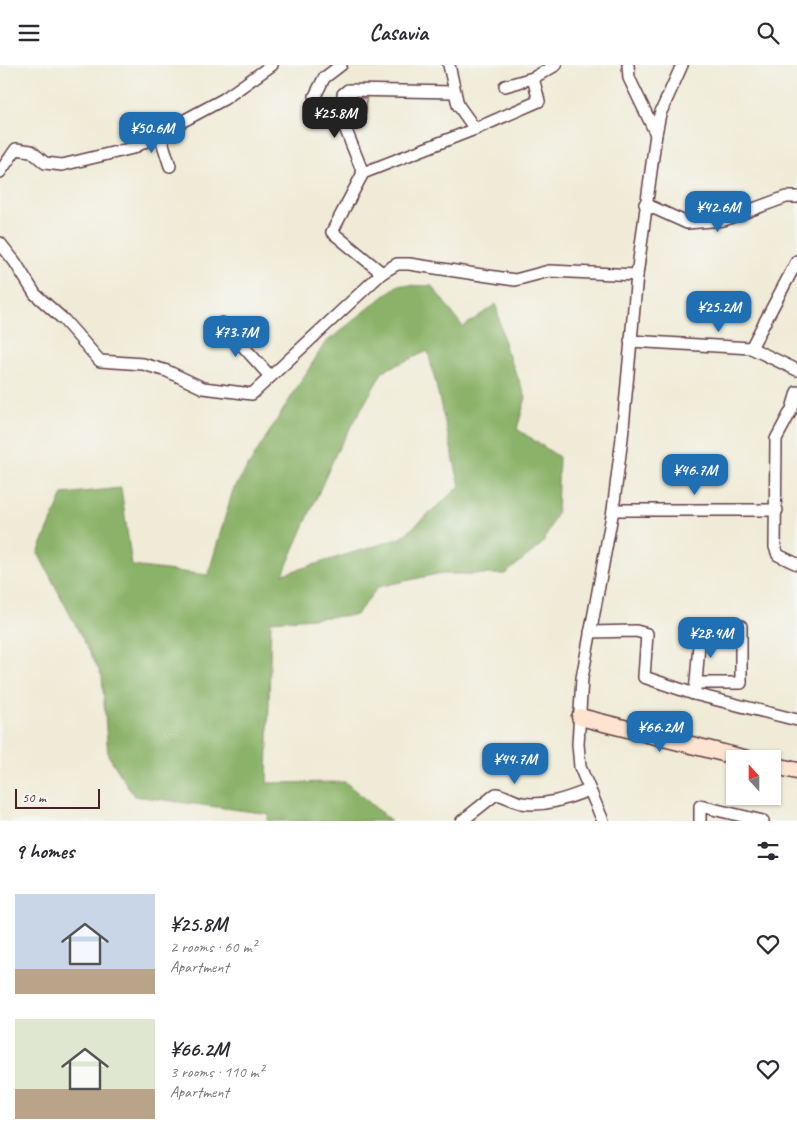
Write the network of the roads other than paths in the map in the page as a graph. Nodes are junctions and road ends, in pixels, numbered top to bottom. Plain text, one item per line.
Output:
1 (272, 65) edge
2 (341, 65) edge
3 (449, 65) edge
4 (556, 65) edge
5 (628, 65) edge
6 (682, 65) edge
7 (533, 78) junction
8 (505, 86) dead end
9 (455, 92) junction
10 (315, 95) dead end
11 (475, 129) junction
12 (656, 134) junction
13 (160, 135) junction
14 (170, 166) dead end
15 (0, 172) edge
16 (362, 173) junction
17 (797, 197) edge
18 (645, 204) junction
19 (0, 243) edge
20 (797, 261) edge
21 (382, 273) junction
22 (637, 275) junction
23 (222, 323) dead end
24 (630, 341) junction
25 (752, 348) junction
26 (797, 370) edge
27 (270, 375) junction
28 (797, 392) edge
29 (613, 510) junction
30 (777, 510) junction
31 (797, 564) edge
32 (742, 626) dead end
33 (700, 631) dead end
34 (590, 633) junction
35 (695, 689) junction
36 (580, 717) junction
37 (797, 720) edge
38 (726, 754) edge
39 (781, 767) edge
40 (797, 771) edge
41 (588, 790) junction
42 (462, 821) edge
43 (603, 821) edge
44 (700, 821) edge
45 (763, 821) edge

1 - 13 street
2 - 10 street
3 - 9 street
4 - 7 street
5 - 12 street
6 - 12 street
7 - 8 street
7 - 11 street
9 - 11 street
9 - 16 street
11 - 16 street
12 - 18 street
13 - 14 street
13 - 15 street
16 - 21 street
17 - 18 street
18 - 22 street
19 - 27 street
20 - 25 street
21 - 22 street
21 - 27 street
22 - 24 street
23 - 27 street
24 - 25 street
24 - 29 street
25 - 26 street
28 - 30 street
29 - 30 street
29 - 34 street
30 - 31 street
32 - 35 street
33 - 35 street
34 - 35 street
34 - 36 street
35 - 37 street
36 - 38 street
36 - 41 street
39 - 40 street
41 - 42 street
41 - 43 street
44 - 45 street

